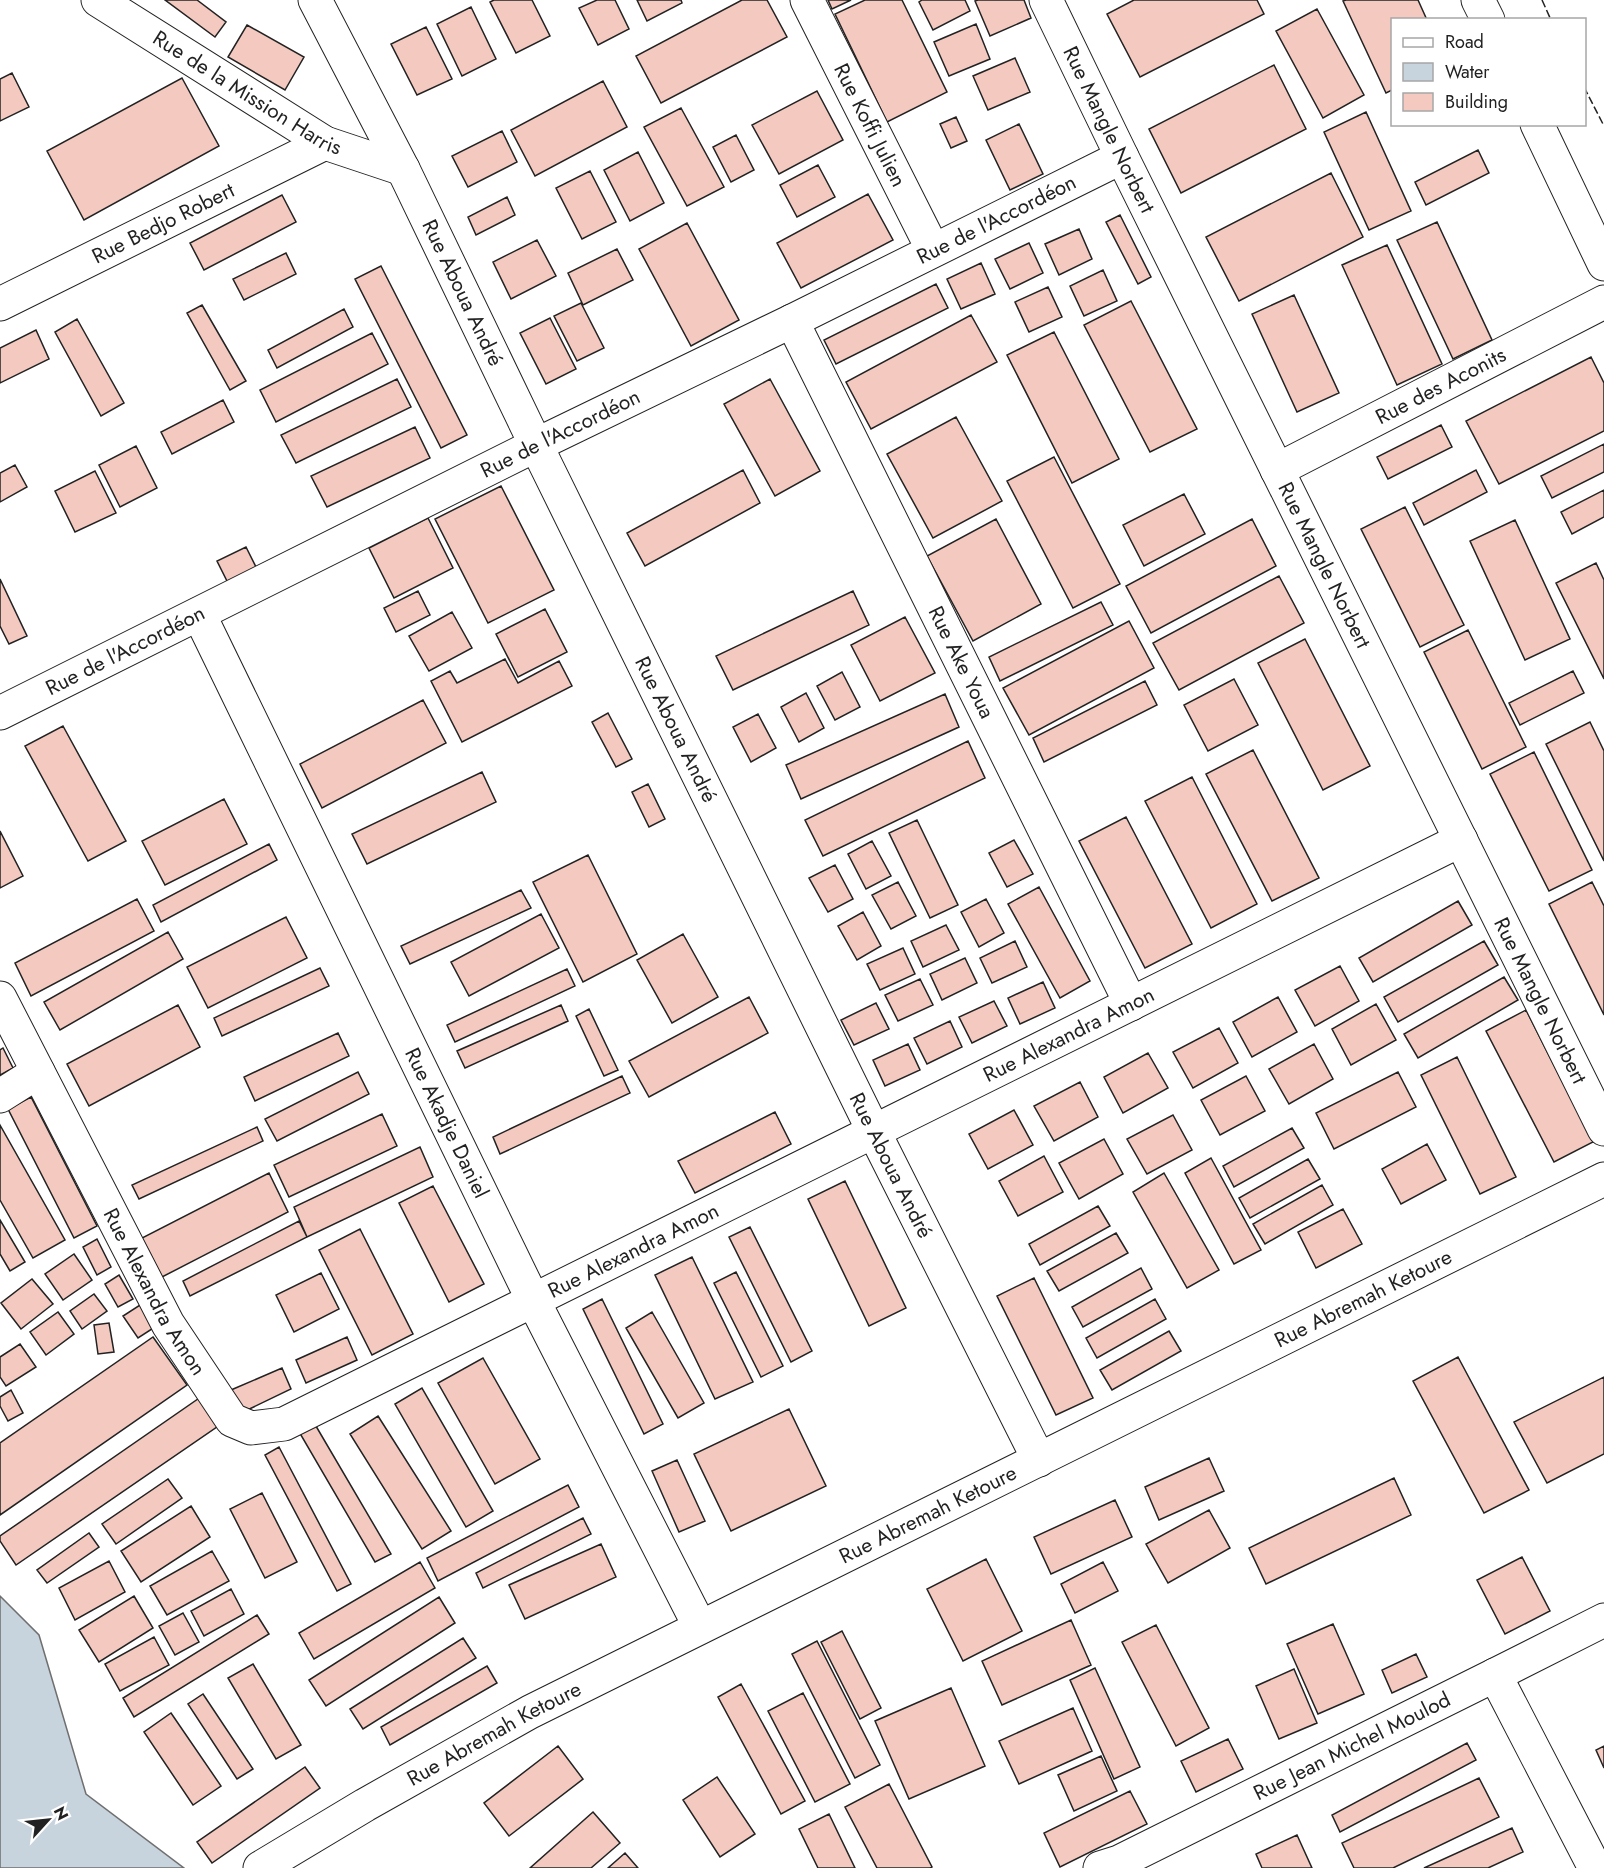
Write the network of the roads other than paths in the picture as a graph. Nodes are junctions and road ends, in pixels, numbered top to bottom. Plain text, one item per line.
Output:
1 (98, 0) edge
2 (315, 0) edge
3 (807, 0) edge
4 (1046, 0) edge
5 (1478, 0) edge
6 (1487, 18) edge
7 (1539, 126) edge
8 (325, 143) junction
9 (1122, 157) junction
10 (403, 169) junction
11 (933, 250) junction
12 (1604, 264) edge
13 (1604, 302) edge
14 (0, 304) edge
15 (792, 321) junction
16 (536, 445) junction
17 (1277, 470) junction
18 (199, 614) junction
19 (0, 713) edge
20 (1461, 840) junction
21 (0, 999) edge
22 (1131, 1004) junction
23 (38, 1072) junction
24 (0, 1096) edge
25 (1604, 1129) edge
26 (873, 1130) junction
27 (1604, 1179) edge
28 (533, 1300) junction
29 (1039, 1460) junction
30 (1604, 1620) edge
31 (700, 1627) junction
32 (1495, 1676) junction
33 (1114, 1866) edge
34 (260, 1868) edge
35 (1595, 1868) edge

1 - 8 street, Rue de la Mission Harris
2 - 10 street, Rue Aboua André
3 - 11 street, Rue Koffi Julien
4 - 9 street, Rue Mangle Norbert
5 - 6 street
7 - 12 street
8 - 10 street, Rue de la Mission Harris
8 - 14 street, Rue Bedjo Robert
9 - 11 street, Rue de l'Accordéon
9 - 17 street, Rue Mangle Norbert
10 - 16 street, Rue Aboua André
11 - 15 street, Rue de l'Accordéon
13 - 17 street, Rue des Aconits
15 - 16 street, Rue de l'Accordéon
15 - 22 street, Rue Ake Youa
16 - 18 street, Rue de l'Accordéon
16 - 26 street, Rue Aboua André
17 - 20 street, Rue Mangle Norbert
18 - 19 street, Rue de l'Accordéon
18 - 28 street, Rue Akadje Daniel
20 - 22 street, Rue Alexandra Amon
20 - 25 street, Rue Mangle Norbert
21 - 23 street, Rue Alexandra Amon
22 - 26 street, Rue Alexandra Amon
23 - 24 street
23 - 28 street, Rue Alexandra Amon
26 - 28 street, Rue Alexandra Amon
26 - 29 street, Rue Aboua André
27 - 29 street, Rue Abremah Ketoure
28 - 31 street, Rue Akadje Daniel
29 - 31 street, Rue Abremah Ketoure
30 - 32 street, Rue Jean Michel Moulod
31 - 34 street, Rue Abremah Ketoure
32 - 33 street, Rue Jean Michel Moulod
32 - 35 street

